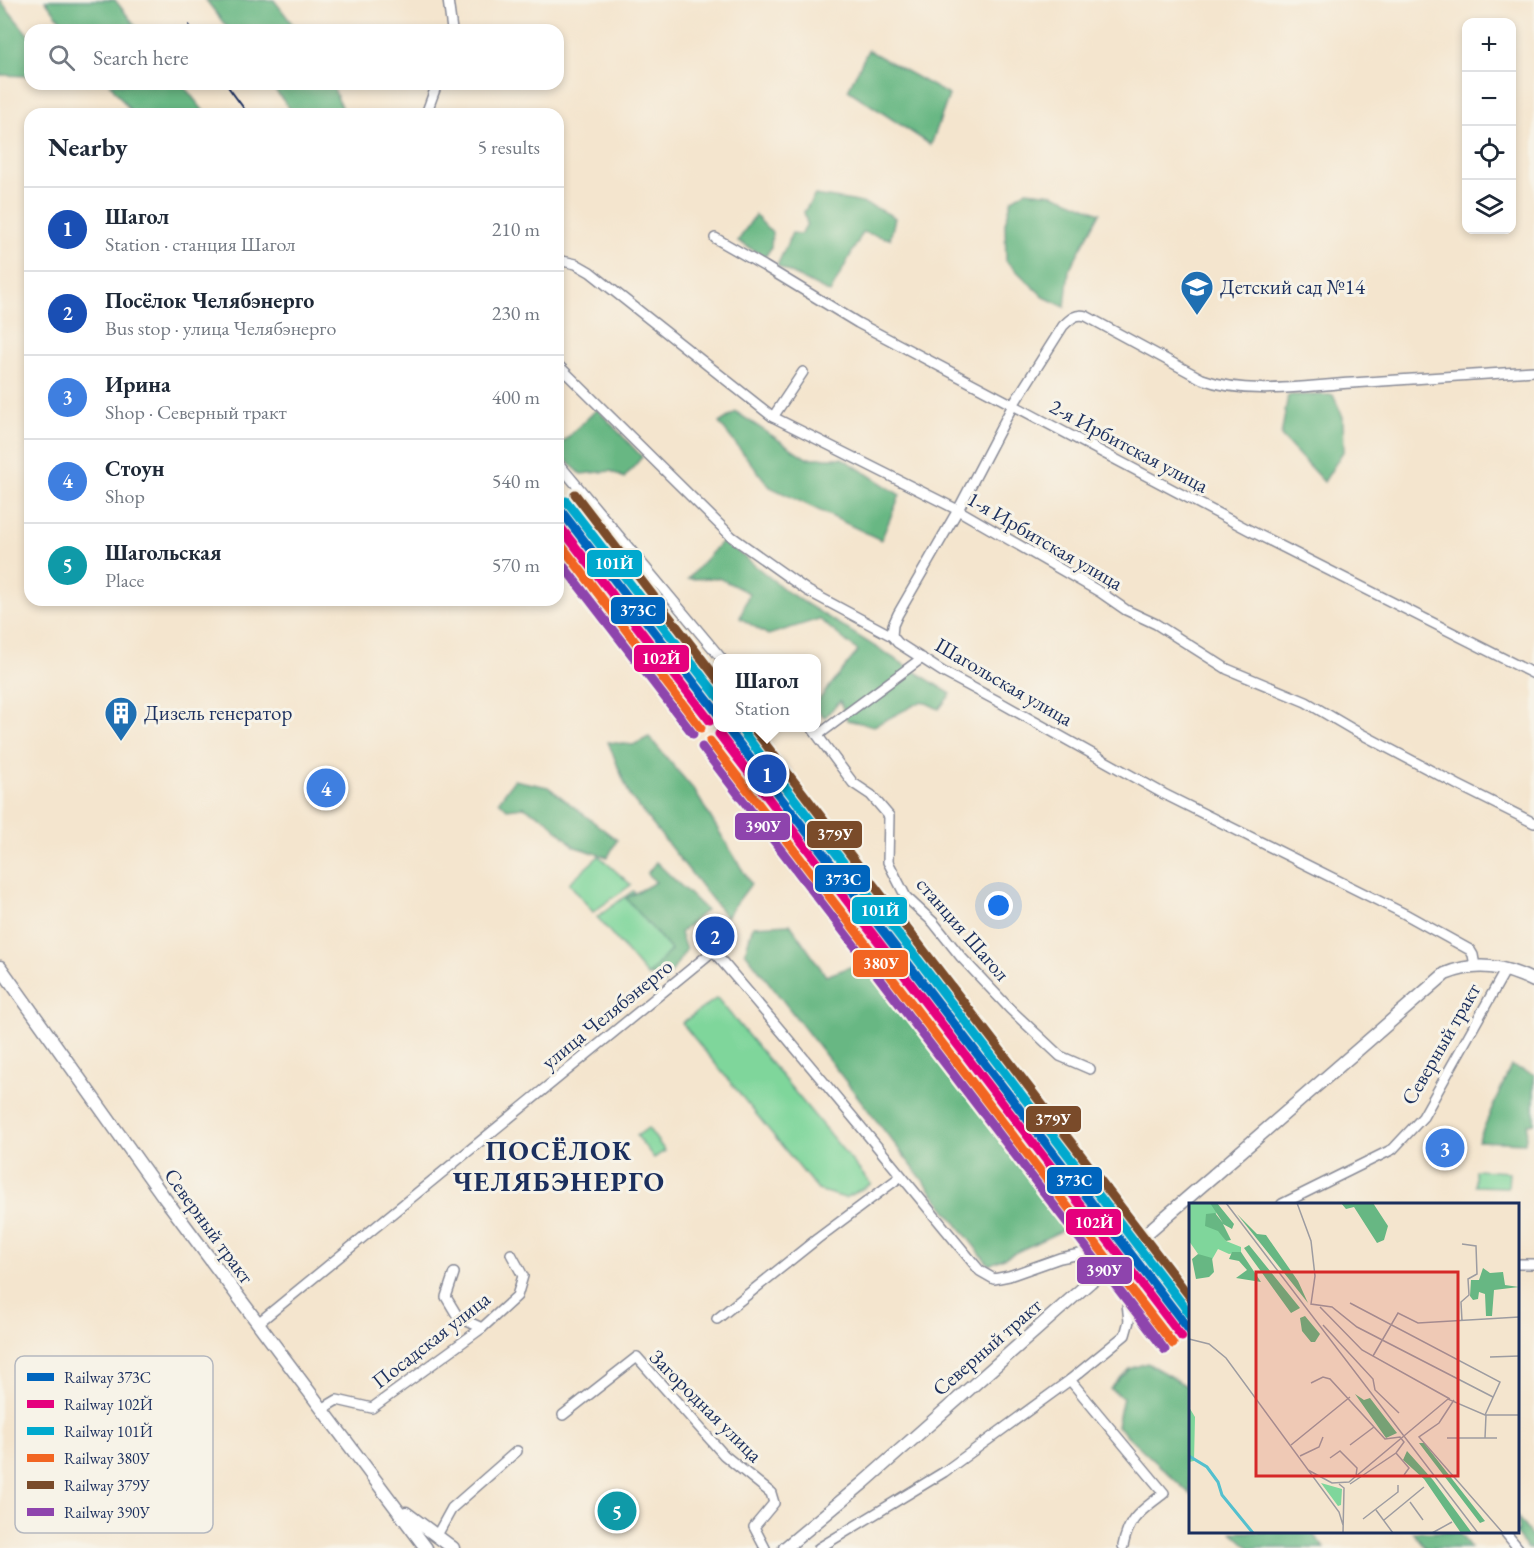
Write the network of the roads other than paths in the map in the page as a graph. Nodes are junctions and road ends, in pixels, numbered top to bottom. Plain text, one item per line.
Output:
1 (448, 0) edge
2 (451, 24) edge
3 (435, 90) edge
4 (428, 108) edge
5 (714, 238) dead end
6 (564, 261) edge
7 (564, 371) edge
8 (1534, 371) edge
9 (803, 372) dead end
10 (1013, 405) junction
11 (773, 417) junction
12 (564, 470) edge
13 (958, 510) junction
14 (892, 636) junction
15 (718, 654) edge
16 (922, 658) junction
17 (1534, 674) edge
18 (821, 727) edge
19 (816, 732) edge
20 (1534, 823) edge
21 (1475, 966) junction
22 (0, 967) edge
23 (1506, 969) junction
24 (1534, 981) edge
25 (1090, 1069) dead end
26 (900, 1177) junction
27 (1284, 1203) edge
28 (511, 1254) dead end
29 (454, 1273) dead end
30 (717, 1319) dead end
31 (257, 1324) junction
32 (482, 1328) junction
33 (1070, 1380) junction
34 (322, 1409) junction
35 (563, 1415) dead end
36 (517, 1451) dead end
37 (393, 1503) junction
38 (1506, 1533) edge
39 (436, 1537) junction
40 (1123, 1546) dead end
41 (426, 1548) edge
42 (453, 1548) edge
43 (765, 1548) edge
44 (785, 1548) edge
45 (819, 1548) edge
46 (1518, 1548) edge

1 - 2 street
3 - 4 street
5 - 10 street, 2-я Ирбитская улица
6 - 11 street, 1-я Ирбитская улица
7 - 14 street, Шагольская улица
8 - 10 street
9 - 11 street
10 - 13 street
10 - 17 street, 2-я Ирбитская улица
11 - 13 street, 1-я Ирбитская улица
12 - 15 street
13 - 14 street
13 - 20 street, 1-я Ирбитская улица
14 - 16 street, Шагольская улица
16 - 18 street
16 - 21 street, Шагольская улица
19 - 25 street, станция Шагол
21 - 23 main road
21 - 44 main road, Северный тракт, bridge
22 - 31 main road, Северный тракт
23 - 24 main road
23 - 27 street, Северный тракт
26 - 30 street
26 - 31 street, улица Челябэнерго
26 - 33 street, улица Челябэнерго
28 - 32 street, Посадская улица
29 - 32 street
31 - 34 main road, Северный тракт
32 - 34 street, Посадская улица
33 - 40 street
33 - 45 street
34 - 37 main road, Северный тракт
35 - 43 street, Загородная улица
36 - 39 street
37 - 39 main road, Северный тракт
37 - 41 main road, Северный тракт
38 - 46 street
39 - 42 main road, Северный тракт

